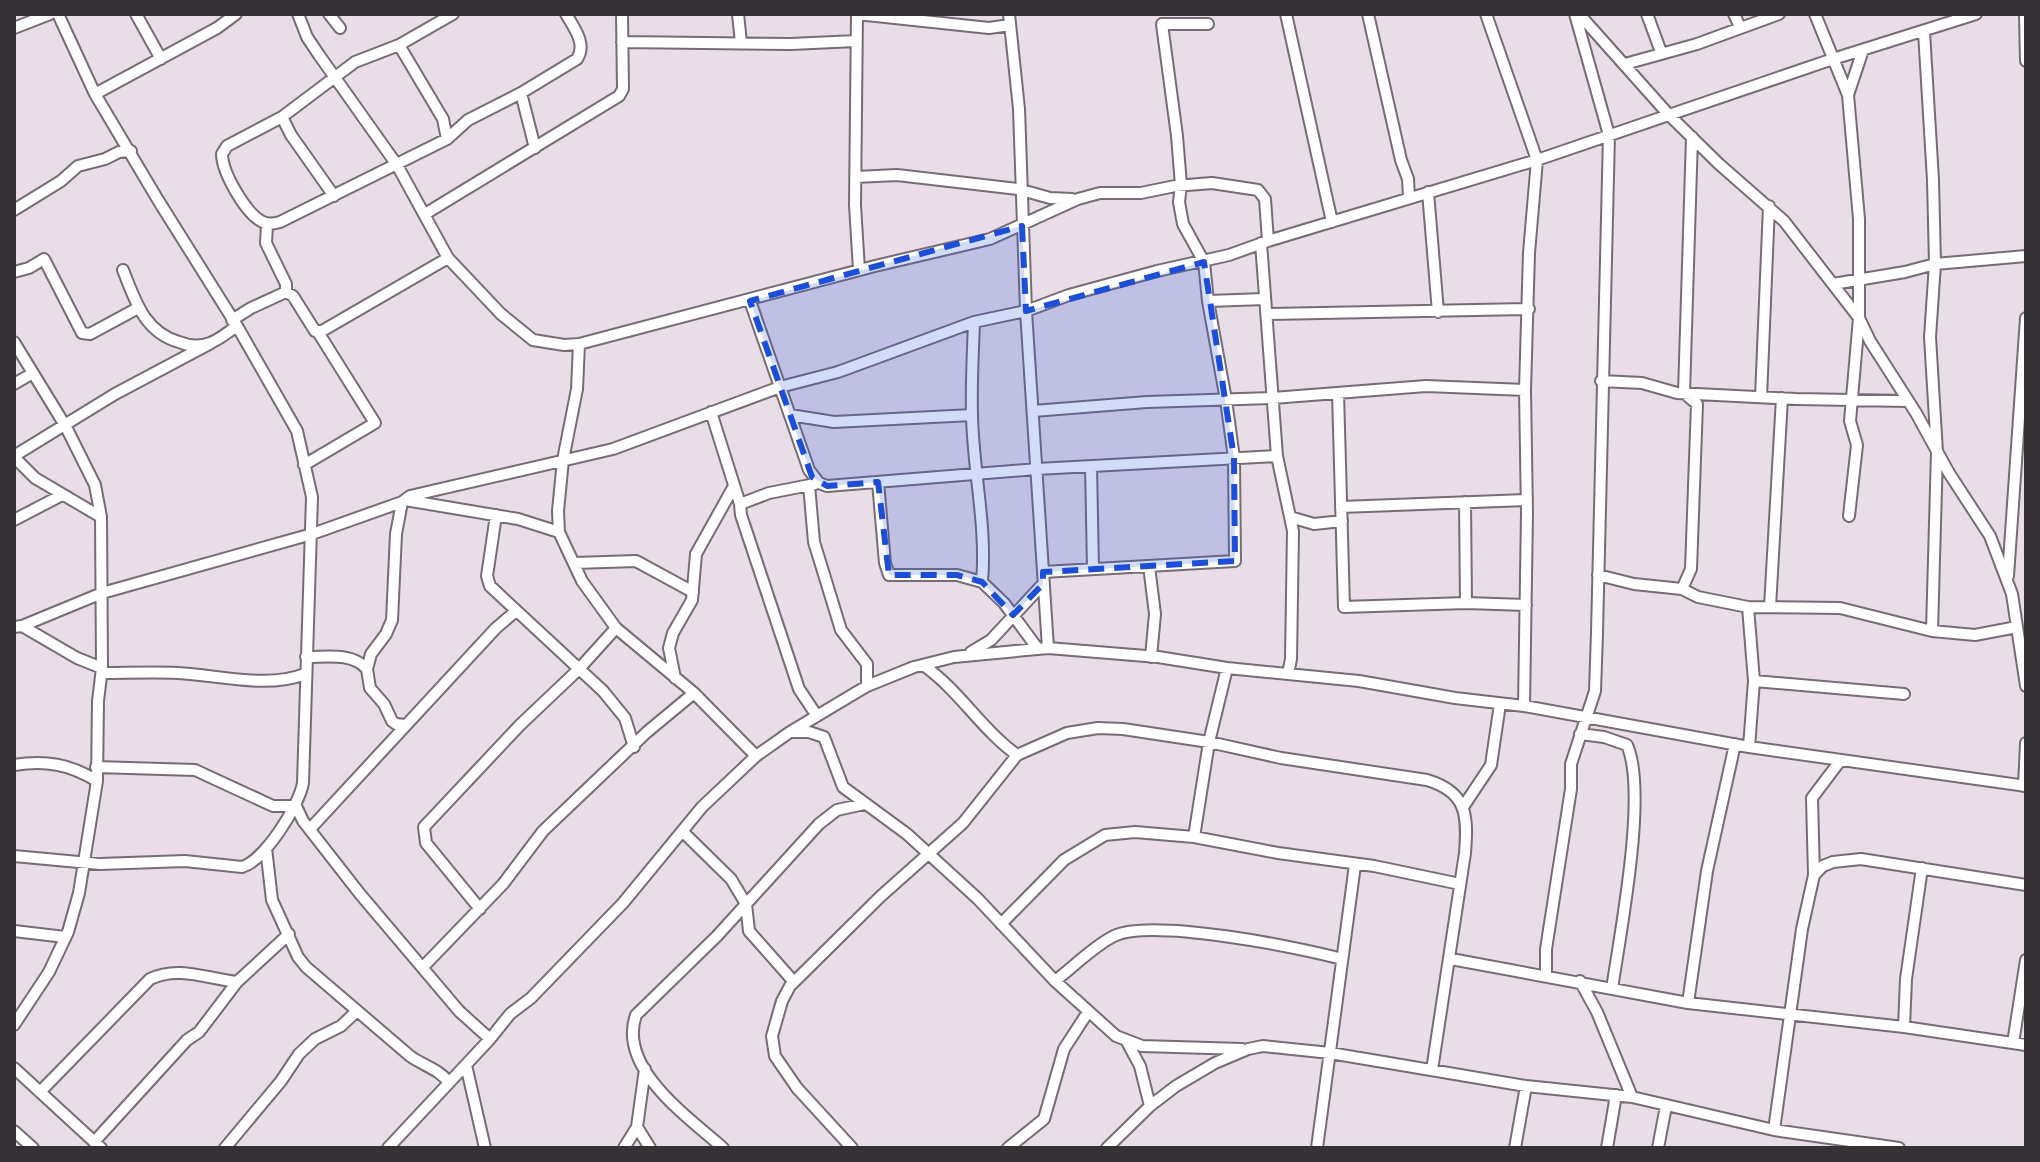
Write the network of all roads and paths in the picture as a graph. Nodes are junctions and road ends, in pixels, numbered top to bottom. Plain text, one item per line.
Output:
1 (50, 14) edge
2 (58, 14) edge
3 (136, 14) edge
4 (236, 14) edge
5 (298, 14) edge
6 (329, 14) edge
7 (453, 14) edge
8 (566, 14) edge
9 (622, 14) edge
10 (738, 14) edge
11 (857, 14) edge
12 (1286, 14) edge
13 (1368, 14) edge
14 (1486, 14) edge
15 (1577, 14) edge
16 (1647, 14) edge
17 (1734, 14) edge
18 (1779, 14) edge
19 (1815, 14) edge
20 (1976, 14) edge
21 (2025, 14) edge
22 (1009, 20) edge
23 (1208, 24) dead end
24 (1740, 27) junction
25 (14, 28) edge
26 (340, 28) dead end
27 (1924, 32) junction
28 (856, 41) junction
29 (622, 42) junction
30 (741, 43) junction
31 (399, 45) junction
32 (1863, 50) junction
33 (1661, 52) junction
34 (161, 59) junction
35 (1833, 59) junction
36 (2026, 61) edge
37 (1625, 64) junction
38 (334, 79) junction
39 (521, 93) junction
40 (95, 94) junction
41 (1848, 95) junction
42 (1669, 115) junction
43 (282, 117) junction
44 (1609, 135) junction
45 (1692, 137) junction
46 (447, 139) junction
47 (535, 148) junction
48 (131, 151) junction
49 (1537, 160) junction
50 (397, 165) junction
51 (856, 177) junction
52 (1181, 185) junction
53 (1022, 190) junction
54 (1428, 192) junction
55 (334, 196) junction
56 (1409, 197) junction
57 (1078, 199) junction
58 (1769, 206) junction
59 (14, 210) edge
60 (425, 214) junction
61 (1332, 222) junction
62 (267, 224) junction
63 (1022, 226) junction
64 (1265, 242) junction
65 (2026, 256) edge
66 (448, 258) junction
67 (1204, 262) junction
68 (1935, 264) junction
69 (123, 270) dead end
70 (859, 270) junction
71 (14, 272) edge
72 (1860, 279) junction
73 (1833, 284) junction
74 (286, 292) junction
75 (1265, 299) junction
76 (750, 301) junction
77 (1208, 301) junction
78 (138, 308) junction
79 (1529, 309) junction
80 (1026, 311) junction
81 (1438, 312) junction
82 (1267, 314) junction
83 (1859, 318) junction
84 (2026, 318) edge
85 (974, 322) junction
86 (234, 323) junction
87 (318, 332) junction
88 (14, 342) edge
89 (211, 343) junction
90 (579, 344) junction
91 (33, 373) junction
92 (1601, 381) junction
93 (14, 384) edge
94 (780, 387) junction
95 (1525, 390) junction
96 (1338, 393) junction
97 (1684, 393) junction
98 (1761, 397) junction
99 (1273, 398) junction
100 (1782, 398) junction
101 (1226, 400) junction
102 (1851, 400) junction
103 (1907, 401) junction
104 (1033, 411) junction
105 (711, 412) junction
106 (790, 415) junction
107 (972, 415) junction
108 (65, 425) junction
109 (1937, 452) junction
110 (1277, 456) junction
111 (14, 457) edge
112 (1234, 458) junction
113 (563, 460) junction
114 (304, 465) junction
115 (1091, 466) junction
116 (1037, 469) junction
117 (977, 474) junction
118 (878, 482) junction
119 (814, 484) junction
120 (734, 486) junction
121 (62, 495) junction
122 (1527, 500) junction
123 (403, 501) junction
124 (1465, 502) junction
125 (740, 504) junction
126 (1341, 507) junction
127 (496, 515) junction
128 (1849, 516) dead end
129 (101, 517) junction
130 (1290, 517) junction
131 (14, 520) edge
132 (1342, 521) junction
133 (559, 532) junction
134 (312, 534) junction
135 (574, 563) junction
136 (1149, 566) junction
137 (1093, 569) junction
138 (1043, 572) junction
139 (1598, 575) junction
140 (982, 582) junction
141 (2007, 582) junction
142 (1043, 584) junction
143 (1682, 589) junction
144 (693, 592) junction
145 (102, 593) junction
146 (1466, 603) junction
147 (1526, 605) junction
148 (1748, 607) junction
149 (1770, 607) junction
150 (516, 611) junction
151 (1013, 615) junction
152 (18, 626) edge
153 (2017, 627) junction
154 (616, 628) junction
155 (1932, 631) junction
156 (1043, 649) junction
157 (966, 656) junction
158 (306, 657) junction
159 (1151, 657) junction
160 (923, 665) junction
161 (1227, 668) junction
162 (367, 669) junction
163 (579, 669) junction
164 (102, 671) junction
165 (305, 674) junction
166 (1288, 674) junction
167 (675, 678) junction
168 (1754, 681) junction
169 (867, 686) junction
170 (2026, 686) edge
171 (694, 693) junction
172 (1904, 694) dead end
173 (1500, 704) junction
174 (1524, 706) junction
175 (817, 716) junction
176 (1586, 718) junction
177 (405, 725) junction
178 (790, 732) junction
179 (1580, 734) junction
180 (1209, 742) junction
181 (2026, 743) edge
182 (1735, 744) junction
183 (634, 747) junction
184 (1749, 747) junction
185 (1017, 755) junction
186 (756, 756) junction
187 (1840, 761) junction
188 (14, 765) edge
189 (96, 767) junction
190 (97, 781) junction
191 (2025, 786) edge
192 (865, 804) junction
193 (296, 806) junction
194 (1463, 807) junction
195 (310, 829) junction
196 (682, 831) junction
197 (1194, 837) junction
198 (266, 848) junction
199 (927, 855) junction
200 (14, 856) edge
201 (83, 862) junction
202 (1355, 865) junction
203 (1922, 868) junction
204 (1814, 875) junction
205 (1460, 884) junction
206 (2026, 885) edge
207 (746, 904) junction
208 (480, 909) junction
209 (1001, 924) junction
210 (14, 931) edge
211 (289, 934) junction
212 (65, 937) junction
213 (1342, 959) junction
214 (1451, 959) junction
215 (2026, 960) edge
216 (424, 966) junction
217 (1546, 976) junction
218 (1055, 981) junction
219 (1580, 981) junction
220 (237, 982) junction
221 (794, 982) junction
222 (1612, 989) junction
223 (1688, 1003) junction
224 (357, 1011) junction
225 (1088, 1012) junction
226 (1790, 1014) junction
227 (14, 1025) edge
228 (1904, 1027) junction
229 (490, 1039) junction
230 (1126, 1040) junction
231 (2013, 1043) junction
232 (2026, 1045) edge
233 (1248, 1049) junction
234 (1330, 1053) junction
235 (466, 1065) junction
236 (14, 1068) edge
237 (645, 1069) junction
238 (1432, 1070) junction
239 (449, 1083) junction
240 (1526, 1086) junction
241 (40, 1092) junction
242 (1616, 1095) junction
243 (1632, 1097) junction
244 (1150, 1106) junction
245 (1666, 1106) junction
246 (637, 1127) junction
247 (1774, 1130) junction
248 (14, 1131) edge
249 (97, 1145) edge
250 (33, 1148) edge
251 (225, 1148) edge
252 (388, 1148) edge
253 (485, 1148) edge
254 (624, 1148) edge
255 (650, 1148) edge
256 (723, 1148) edge
257 (852, 1148) edge
258 (1008, 1148) edge
259 (1107, 1148) edge
260 (1317, 1148) edge
261 (1515, 1148) edge
262 (1607, 1148) edge
263 (1658, 1148) edge
264 (1899, 1148) edge

1 - 25 street
2 - 40 street
3 - 34 street
4 - 34 street
5 - 38 street
6 - 26 street
7 - 31 street
8 - 39 street
9 - 29 street
10 - 30 street
11 - 22 street
11 - 28 street
12 - 61 street
13 - 56 street
14 - 49 street
15 - 37 street
15 - 44 street
16 - 33 street
17 - 24 street
18 - 24 street
19 - 35 street
20 - 27 street
21 - 36 street
22 - 53 street
23 - 52 street
24 - 33 street
27 - 32 street
27 - 68 street
28 - 30 street
28 - 51 street
29 - 30 street
29 - 47 street
31 - 38 street
31 - 46 street
32 - 35 street
32 - 41 street
33 - 37 street
34 - 40 street
35 - 41 street
35 - 42 street
37 - 42 street
38 - 43 street
38 - 50 street
39 - 46 street
39 - 47 street
40 - 48 street
41 - 72 street
42 - 44 street
42 - 45 street
43 - 55 street
43 - 62 street
44 - 49 street
44 - 92 street
45 - 58 street
45 - 97 street
46 - 50 street
47 - 60 street
48 - 59 street
48 - 86 street
49 - 54 street
49 - 79 street
50 - 55 street
50 - 60 street
51 - 53 street
51 - 70 street
52 - 57 street
52 - 64 street
52 - 67 street
53 - 57 street
53 - 63 street
54 - 56 street
54 - 81 street
55 - 62 street
56 - 61 street
57 - 63 street
58 - 73 street
58 - 98 street
60 - 66 street
61 - 64 street
62 - 74 street
63 - 70 street
63 - 80 street
64 - 67 street
64 - 75 street
65 - 68 street
66 - 87 street
66 - 90 street
67 - 77 street
67 - 80 street
68 - 72 street
68 - 109 street
69 - 78 street
70 - 76 street
71 - 78 street
72 - 73 street
72 - 83 street
73 - 83 street
74 - 86 street
74 - 87 street
75 - 77 street
75 - 82 street
76 - 90 street
76 - 94 street
77 - 101 street
78 - 89 street
79 - 81 street
79 - 95 street
80 - 85 street
80 - 104 street
81 - 82 street
82 - 99 street
83 - 102 street
83 - 103 street
84 - 141 street
85 - 94 street
85 - 107 street
86 - 89 street
86 - 114 street
87 - 114 street
88 - 91 street
89 - 108 street
90 - 113 street
91 - 93 street
91 - 108 street
92 - 97 street
92 - 139 street
94 - 105 street
94 - 106 street
95 - 96 street
95 - 122 street
96 - 99 street
96 - 126 street
97 - 98 street
97 - 143 street
98 - 100 street
99 - 101 street
99 - 110 street
100 - 102 street
100 - 149 street
101 - 104 street
101 - 112 street
102 - 103 street
102 - 128 street
103 - 109 street
104 - 116 street
105 - 113 street
105 - 120 street
106 - 107 street
106 - 119 street
107 - 117 street
108 - 111 street
108 - 129 street
109 - 141 street
109 - 155 street
110 - 112 street
110 - 130 street
111 - 121 street
112 - 115 street
112 - 136 street
113 - 123 street
113 - 133 street
114 - 134 street
115 - 116 street
115 - 137 street
116 - 117 street
116 - 138 street
117 - 118 street
117 - 140 street
118 - 119 street
118 - 140 street
119 - 125 street
119 - 169 street
120 - 125 street
120 - 144 street
121 - 129 street
121 - 131 street
122 - 124 street
122 - 147 street
123 - 127 street
123 - 134 street
123 - 162 street
124 - 126 street
124 - 146 street
125 - 175 street
126 - 132 street
127 - 133 street
127 - 150 street
129 - 145 street
130 - 132 street
130 - 166 street
132 - 146 street
133 - 135 street
134 - 145 street
134 - 158 street
135 - 144 street
135 - 154 street
136 - 137 street
136 - 159 street
137 - 138 street
138 - 142 street
139 - 143 street
139 - 176 street
140 - 151 street
141 - 153 street
142 - 151 street
142 - 156 street
143 - 148 street
144 - 167 street
145 - 152 street
145 - 164 street
146 - 147 street
147 - 174 street
148 - 149 street
148 - 168 street
149 - 155 street
150 - 163 street
150 - 177 street
151 - 156 street
151 - 157 street
152 - 164 street
153 - 155 street
153 - 170 street
154 - 163 street
154 - 167 street
156 - 157 street
156 - 159 street
157 - 160 street
158 - 162 street
158 - 165 street
159 - 161 street
160 - 169 street
160 - 185 street
161 - 166 street
161 - 180 street
162 - 177 street
163 - 183 street
163 - 208 street
164 - 165 street
164 - 189 street
165 - 193 street
166 - 173 street
167 - 171 street
168 - 172 street
168 - 184 street
169 - 175 street
171 - 183 street
171 - 186 street
173 - 174 street
173 - 194 street
174 - 176 street
175 - 178 street
176 - 179 street
176 - 182 street
177 - 195 street
178 - 186 street
178 - 192 street
179 - 217 street
179 - 222 street
180 - 185 street
180 - 194 street
180 - 197 street
181 - 191 street
182 - 184 street
182 - 223 street
183 - 208 street
184 - 187 street
185 - 199 street
186 - 196 street
187 - 191 street
187 - 204 street
188 - 190 street
189 - 190 street
189 - 193 street
190 - 201 street
192 - 199 street
192 - 207 street
193 - 195 street
193 - 198 street
194 - 205 street
195 - 216 street
196 - 207 street
196 - 229 street
197 - 202 street
197 - 209 street
198 - 201 street
198 - 211 street
199 - 209 street
199 - 221 street
200 - 201 street
201 - 212 street
202 - 205 street
202 - 213 street
203 - 204 street
203 - 206 street
203 - 228 street
204 - 226 street
205 - 214 street
207 - 221 street
207 - 237 street
208 - 216 street
209 - 218 street
210 - 212 street
211 - 220 street
211 - 224 street
212 - 227 street
213 - 218 street
213 - 234 street
214 - 217 street
214 - 238 street
215 - 231 street
216 - 229 street
217 - 219 street
218 - 225 street
219 - 222 street
219 - 243 street
220 - 241 street
220 - 249 street
221 - 257 street
222 - 223 street
223 - 226 street
224 - 239 street
224 - 251 street
225 - 230 street
225 - 258 street
226 - 228 street
226 - 247 street
228 - 231 street
229 - 235 street
230 - 233 street
230 - 244 street
231 - 232 street
233 - 234 street
233 - 244 street
234 - 238 street
234 - 260 street
235 - 239 street
235 - 253 street
236 - 241 street
237 - 246 street
237 - 256 street
238 - 240 street
239 - 252 street
240 - 242 street
240 - 261 street
241 - 249 street
242 - 243 street
242 - 262 street
243 - 245 street
244 - 259 street
245 - 247 street
245 - 263 street
246 - 254 street
246 - 255 street
247 - 264 street
248 - 250 street

